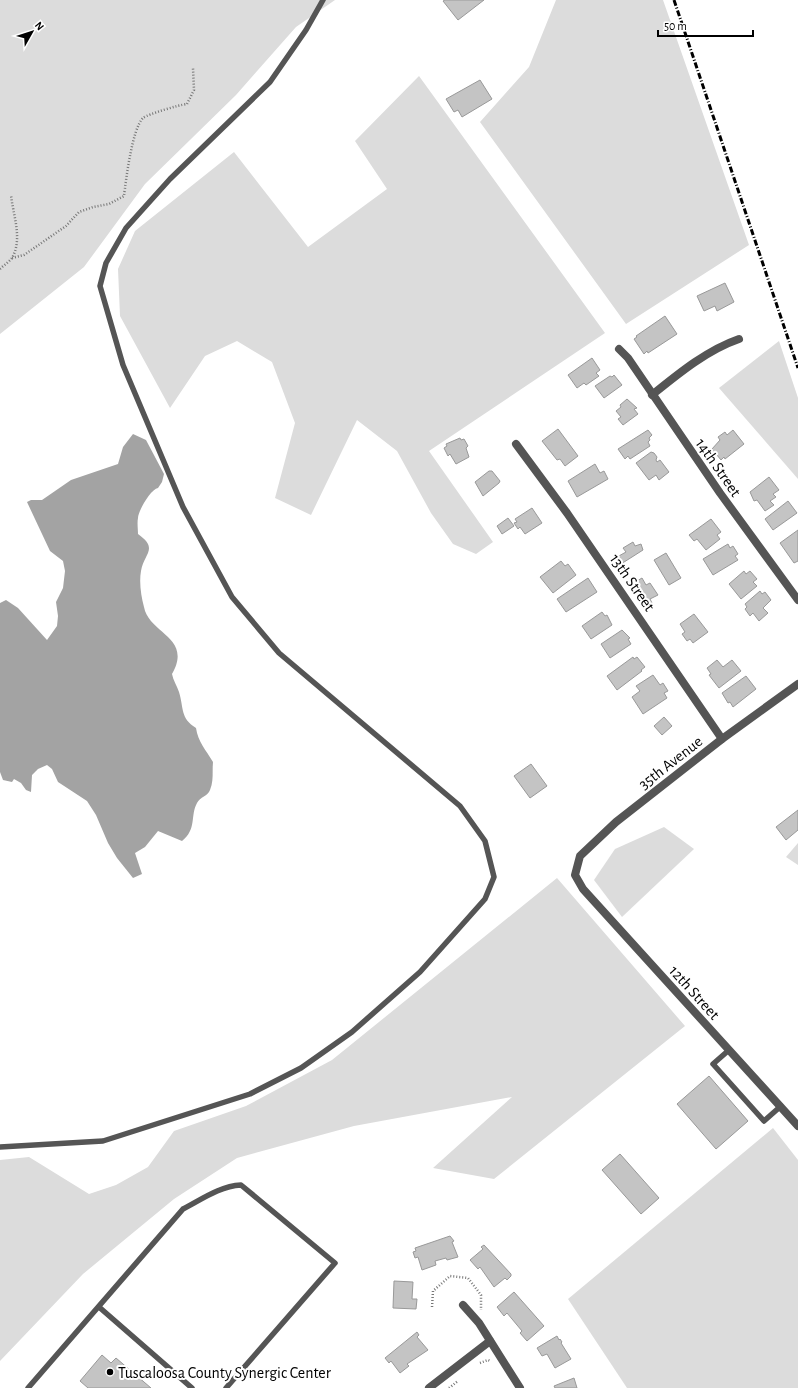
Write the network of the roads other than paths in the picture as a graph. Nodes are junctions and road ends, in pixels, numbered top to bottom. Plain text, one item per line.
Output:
1 (323, 0) edge
2 (739, 339) dead end
3 (619, 349) dead end
4 (652, 396) junction
5 (516, 444) dead end
6 (798, 600) edge
7 (798, 684) edge
8 (722, 739) junction
9 (575, 875) joint
10 (729, 1050) junction
11 (781, 1106) junction
12 (798, 1126) edge
13 (0, 1147) edge
14 (463, 1305) dead end
15 (99, 1307) junction
16 (490, 1341) junction
17 (28, 1388) edge
18 (192, 1388) edge
19 (226, 1388) edge
20 (430, 1388) edge
21 (520, 1388) edge

1 - 13 lane
2 - 4 street
3 - 4 street, 14th Street
4 - 6 street, 14th Street
5 - 8 street, 13th Street
7 - 8 street, 35th Avenue
8 - 9 street, 35th Avenue
9 - 10 street, 12th Street
10 - 11 street, 12th Street
10 - 11 lane
11 - 12 street, 12th Street
14 - 16 street
15 - 17 lane
15 - 18 lane
15 - 19 lane
16 - 20 street
16 - 21 street

